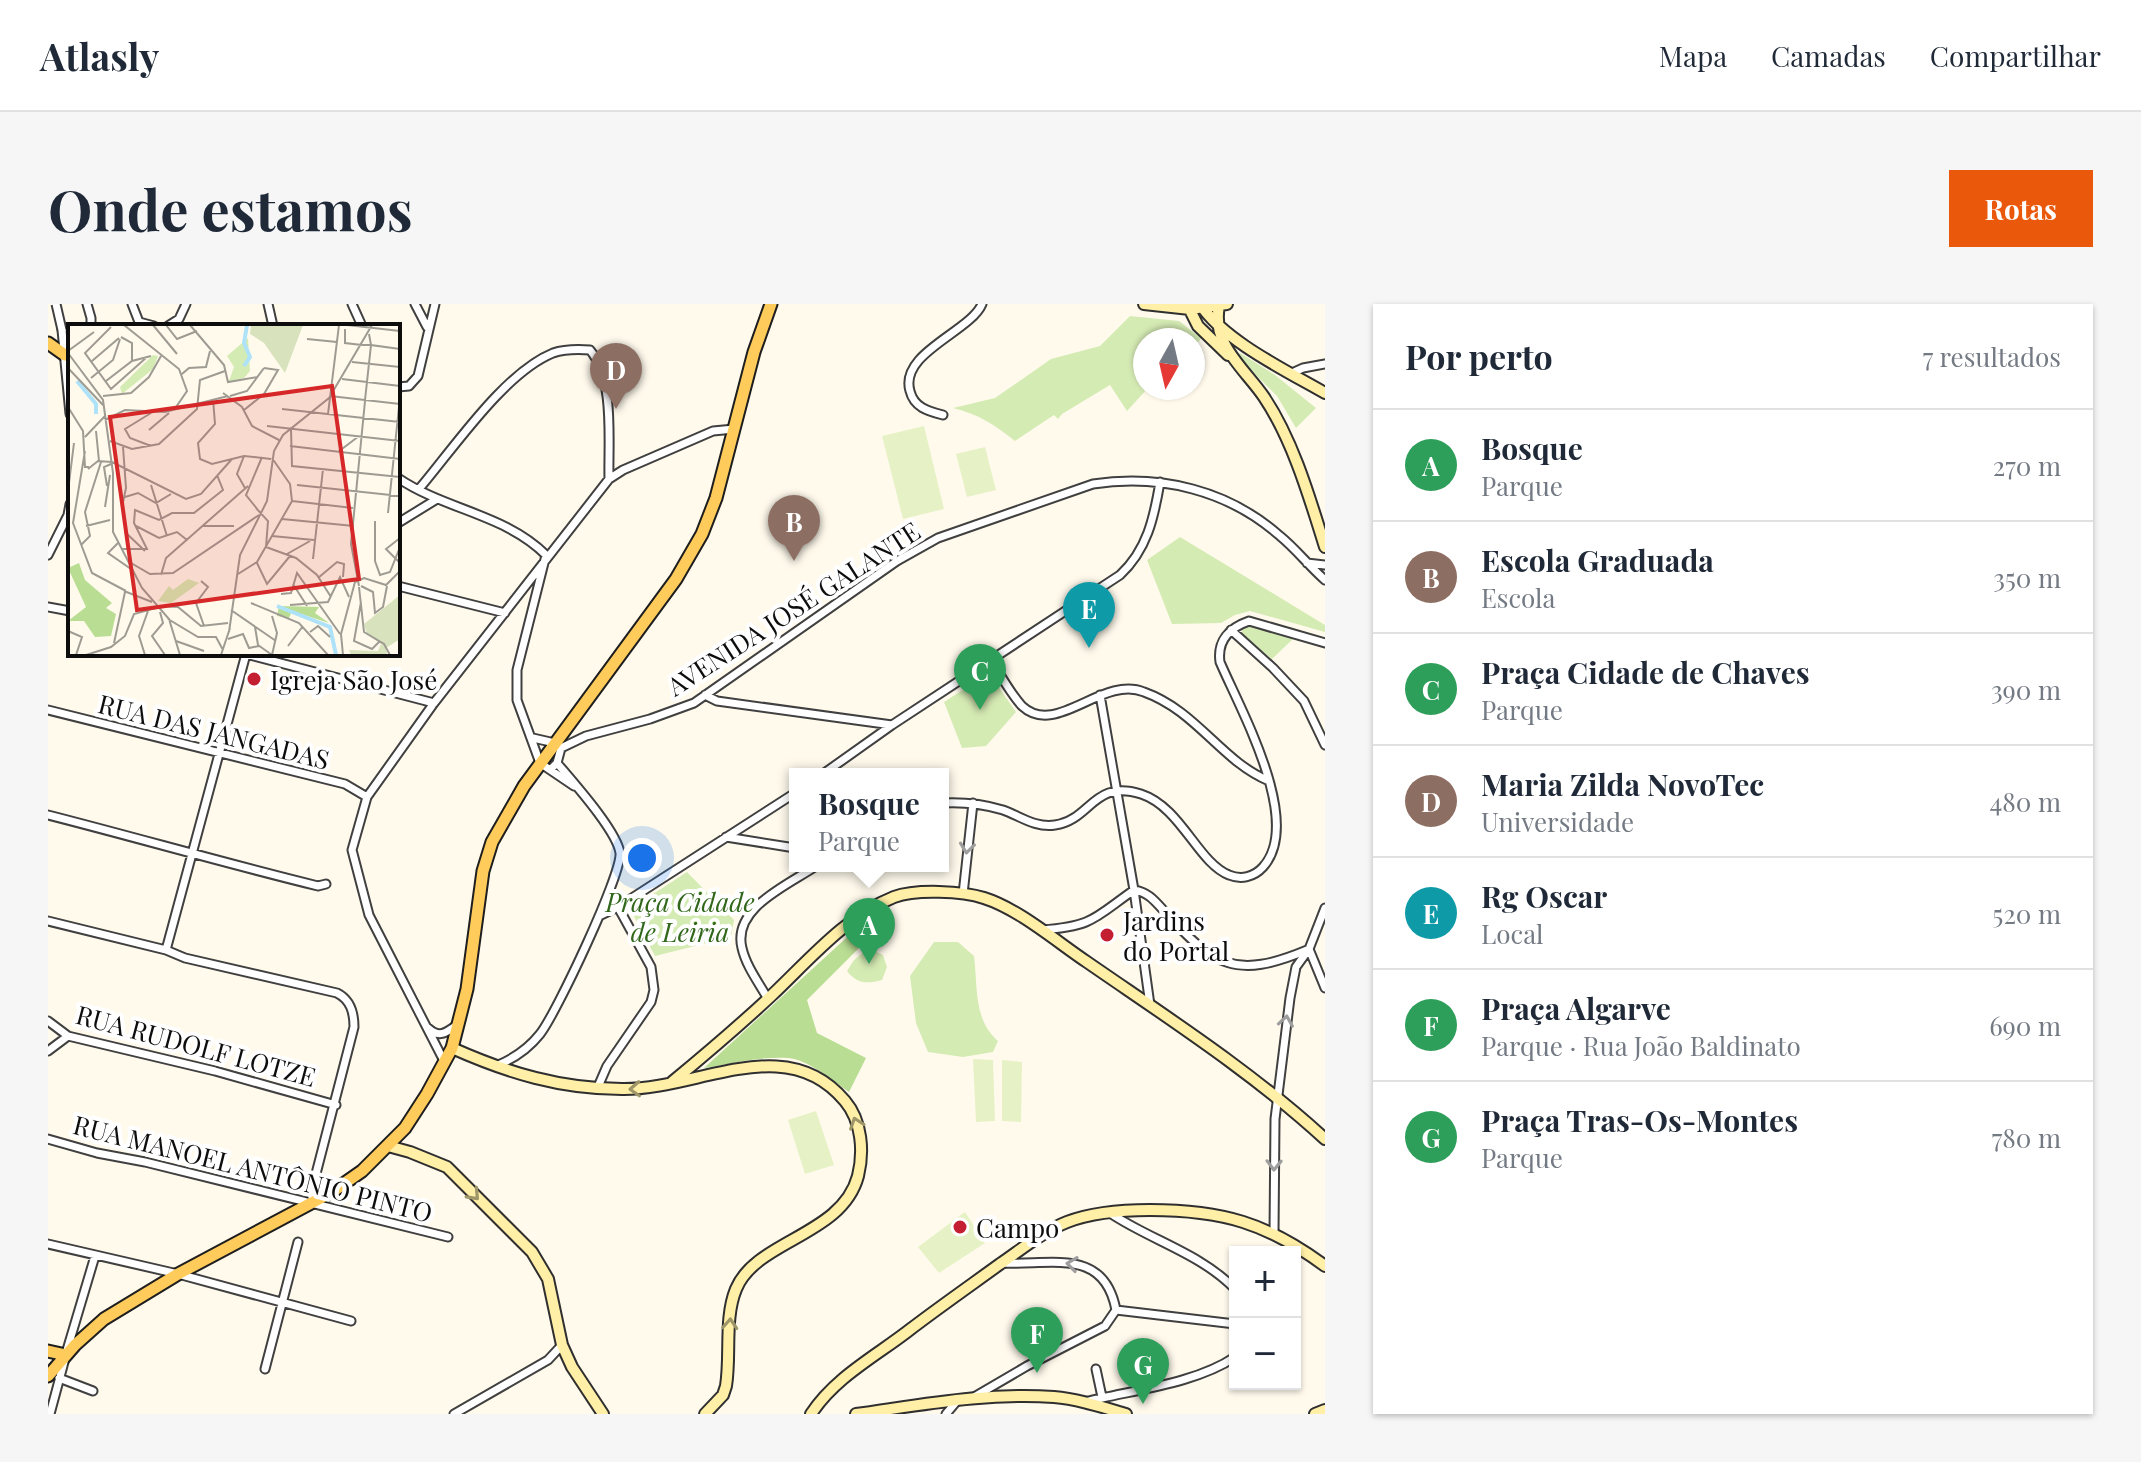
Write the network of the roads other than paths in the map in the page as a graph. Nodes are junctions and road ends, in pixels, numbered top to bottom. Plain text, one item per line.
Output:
1 (57, 304) edge
2 (76, 304) edge
3 (132, 304) edge
4 (186, 304) edge
5 (268, 304) edge
6 (352, 304) edge
7 (415, 304) edge
8 (435, 304) edge
9 (771, 304) edge
10 (982, 304) edge
11 (1144, 304) edge
12 (1223, 305) edge
13 (87, 306) edge
14 (1183, 307) edge
15 (48, 308) edge
16 (139, 324) edge
17 (171, 324) edge
18 (273, 324) edge
19 (361, 324) edge
20 (428, 328) junction
21 (1220, 330) junction
22 (48, 343) edge
23 (65, 355) junction
24 (1235, 362) junction
25 (1325, 364) edge
26 (1292, 373) junction
27 (400, 387) edge
28 (68, 390) edge
29 (1325, 393) edge
30 (943, 415) dead end
31 (734, 429) junction
32 (400, 479) edge
33 (609, 479) junction
34 (1160, 482) junction
35 (419, 489) junction
36 (437, 499) junction
37 (68, 515) edge
38 (400, 522) edge
39 (1324, 544) edge
40 (48, 555) edge
41 (547, 558) junction
42 (1305, 562) junction
43 (1325, 565) edge
44 (1325, 580) edge
45 (400, 587) edge
46 (48, 607) edge
47 (68, 611) edge
48 (505, 613) junction
49 (1231, 630) junction
50 (1325, 643) edge
51 (245, 656) edge
52 (254, 656) edge
53 (991, 660) junction
54 (705, 695) junction
55 (1100, 695) junction
56 (434, 703) junction
57 (48, 710) edge
58 (892, 725) junction
59 (568, 727) junction
60 (586, 736) junction
61 (533, 738) junction
62 (555, 743) junction
63 (1325, 745) edge
64 (220, 752) junction
65 (549, 765) junction
66 (831, 768) edge
67 (1270, 781) junction
68 (1117, 791) junction
69 (367, 797) junction
70 (789, 797) edge
71 (949, 803) edge
72 (973, 803) junction
73 (48, 815) edge
74 (725, 837) junction
75 (789, 847) edge
76 (194, 852) junction
77 (807, 872) edge
78 (326, 884) dead end
79 (1134, 890) junction
80 (963, 894) junction
81 (618, 907) junction
82 (1325, 908) edge
83 (601, 915) junction
84 (48, 921) edge
85 (1040, 930) junction
86 (1309, 949) junction
87 (166, 950) junction
88 (1325, 988) edge
89 (768, 999) junction
90 (1150, 1005) junction
91 (48, 1021) edge
92 (460, 1023) junction
93 (427, 1027) junction
94 (68, 1036) junction
95 (452, 1048) junction
96 (48, 1051) edge
97 (518, 1055) junction
98 (445, 1062) junction
99 (697, 1062) junction
100 (494, 1067) junction
101 (525, 1077) junction
102 (702, 1078) junction
103 (672, 1082) junction
104 (597, 1089) junction
105 (1277, 1097) junction
106 (336, 1105) junction
107 (405, 1128) junction
108 (48, 1139) edge
109 (1325, 1139) edge
110 (388, 1146) junction
111 (410, 1152) junction
112 (311, 1202) junction
113 (1110, 1213) junction
114 (1274, 1233) junction
115 (448, 1237) dead end
116 (298, 1242) dead end
117 (48, 1244) edge
118 (95, 1256) junction
119 (1322, 1262) edge
120 (1002, 1263) junction
121 (178, 1274) junction
122 (1229, 1284) edge
123 (283, 1303) junction
124 (1116, 1310) junction
125 (351, 1321) dead end
126 (1229, 1323) edge
127 (562, 1345) junction
128 (48, 1351) edge
129 (66, 1355) junction
130 (548, 1360) junction
131 (1229, 1360) edge
132 (570, 1362) junction
133 (265, 1369) dead end
134 (1096, 1369) dead end
135 (54, 1377) edge
136 (93, 1391) dead end
137 (1102, 1397) junction
138 (719, 1400) junction
139 (970, 1400) junction
140 (957, 1401) junction
141 (1085, 1402) junction
142 (1325, 1410) edge
143 (50, 1414) edge
144 (454, 1414) edge
145 (603, 1414) edge
146 (705, 1414) edge
147 (717, 1414) edge
148 (811, 1414) edge
149 (856, 1414) edge
150 (946, 1414) edge
151 (1126, 1414) edge
152 (1315, 1414) edge

1 - 15 main road
1 - 23 street, bridge
2 - 13 street
3 - 16 street
4 - 17 street
5 - 18 street
6 - 19 street
7 - 20 street
8 - 20 street
9 - 31 main road
10 - 30 street
11 - 14 street
12 - 14 street
12 - 21 street
14 - 21 street
14 - 24 street
20 - 27 street
21 - 24 street
21 - 26 street
22 - 23 main road
23 - 28 street
24 - 39 street
25 - 26 street
26 - 29 street
31 - 33 street
31 - 59 main road
32 - 35 street
33 - 35 street
33 - 41 street
34 - 42 street, AVENIDA JOSÉ GALANTE
34 - 53 street
34 - 54 street, AVENIDA JOSÉ GALANTE
35 - 36 street
36 - 38 street
36 - 41 street
37 - 40 street
41 - 48 street
41 - 61 street
42 - 43 street
42 - 44 street, AVENIDA JOSÉ GALANTE
45 - 48 street
46 - 47 street
48 - 56 street
49 - 50 street
49 - 63 street
49 - 67 street
51 - 64 street
52 - 56 street
53 - 55 street
53 - 58 street
54 - 58 street
54 - 60 street, AVENIDA JOSÉ GALANTE
55 - 67 street
55 - 68 street
56 - 69 street
57 - 64 street, RUA DAS JANGADAS
58 - 66 street
59 - 60 street
59 - 62 main road
60 - 65 street, AVENIDA JOSÉ GALANTE
61 - 62 street
61 - 65 street
62 - 65 main road
64 - 69 street, RUA DAS JANGADAS
64 - 76 street
65 - 83 street
65 - 92 main road
67 - 68 street
68 - 72 street
68 - 79 street
69 - 93 street
70 - 74 street
71 - 72 street
72 -> 80 street
73 - 76 street
74 - 75 street
74 - 81 street
76 - 78 street
76 - 87 street
77 - 89 street
79 - 85 street
79 - 86 street
79 - 90 street
80 - 85 street
80 - 89 street
81 - 83 street
81 - 104 street
82 - 86 street
83 - 97 street
84 - 87 street
85 - 90 street
86 - 88 street
105 -> 86 street
87 - 106 street
89 - 99 street
90 - 105 street
91 - 94 street, RUA RUDOLF LOTZE
92 - 93 street
92 - 95 main road
93 - 98 street
94 - 96 street
94 - 106 street, RUA RUDOLF LOTZE
95 - 98 main road
95 - 100 street
97 - 100 street
97 - 101 street
98 - 107 main road
99 - 102 street
99 - 103 street
100 - 101 street
101 - 104 street
102 - 103 street
138 -> 102 street
103 -> 104 street
105 - 109 street
105 -> 114 street
106 - 112 street
107 - 110 main road
107 - 111 street
108 - 112 street, RUA MANOEL ANTÔNIO PINTO
110 - 111 street
110 - 112 main road
111 -> 127 street
112 - 115 street, RUA MANOEL ANTÔNIO PINTO
112 - 121 main road
113 - 114 street
113 - 120 street
113 - 122 street
114 - 119 street
116 - 123 street
117 - 118 street
118 - 121 street
118 - 129 street
124 -> 120 street
120 - 148 street
121 - 123 street
121 - 129 main road
123 - 125 street
123 - 133 street
124 - 126 street
124 - 139 street
127 - 130 street
127 - 132 street
128 - 129 main road
129 - 135 main road
130 - 132 street
130 - 144 street
131 - 137 street
132 - 145 street
134 - 137 street
135 - 136 street
135 - 143 street
137 - 141 street
138 - 146 street
138 - 147 street
139 - 140 street
139 - 141 street
140 - 149 street
140 - 150 street
141 - 151 street
142 - 152 street

